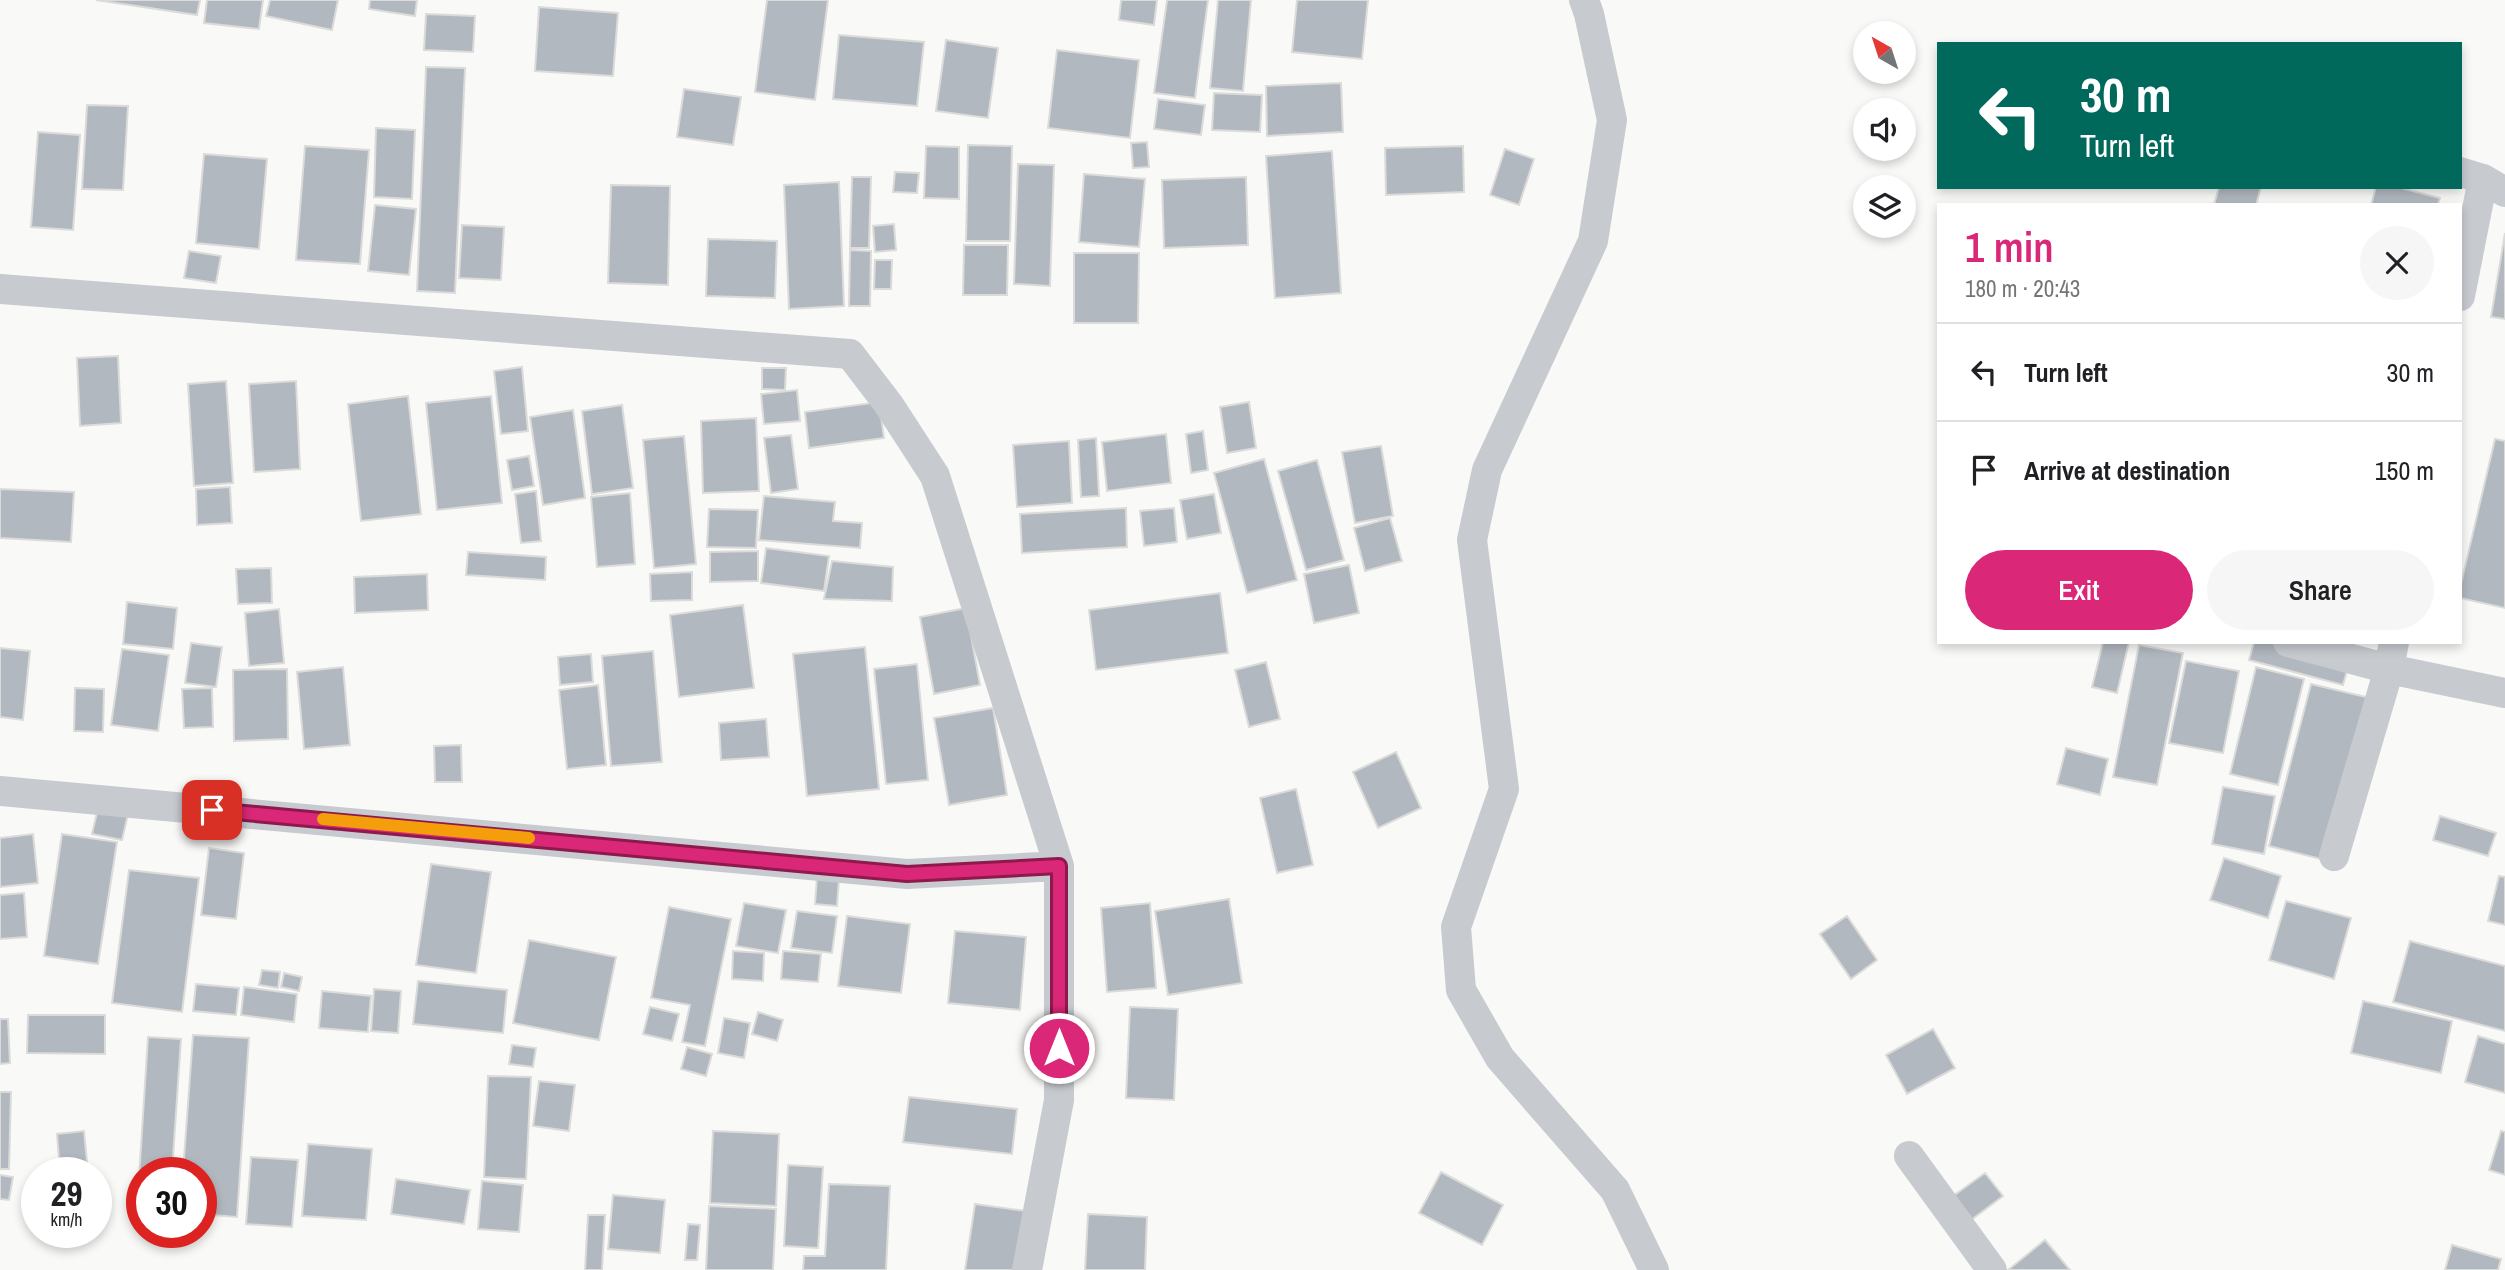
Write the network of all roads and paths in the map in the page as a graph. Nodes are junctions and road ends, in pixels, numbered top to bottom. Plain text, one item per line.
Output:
1 (1584, 0) edge
2 (2483, 181) edge
3 (2462, 286) edge
4 (0, 289) edge
5 (2303, 644) edge
6 (2391, 656) edge
7 (2505, 693) edge
8 (0, 791) edge
9 (2334, 856) dead end
10 (1059, 866) junction
11 (1909, 1156) dead end
12 (1027, 1270) edge
13 (1654, 1270) edge
14 (1992, 1270) edge

1 - 13 street
2 - 3 street
4 - 10 street
5 - 6 street
6 - 7 street
6 - 9 street
8 - 10 street
10 - 12 street
11 - 14 street

